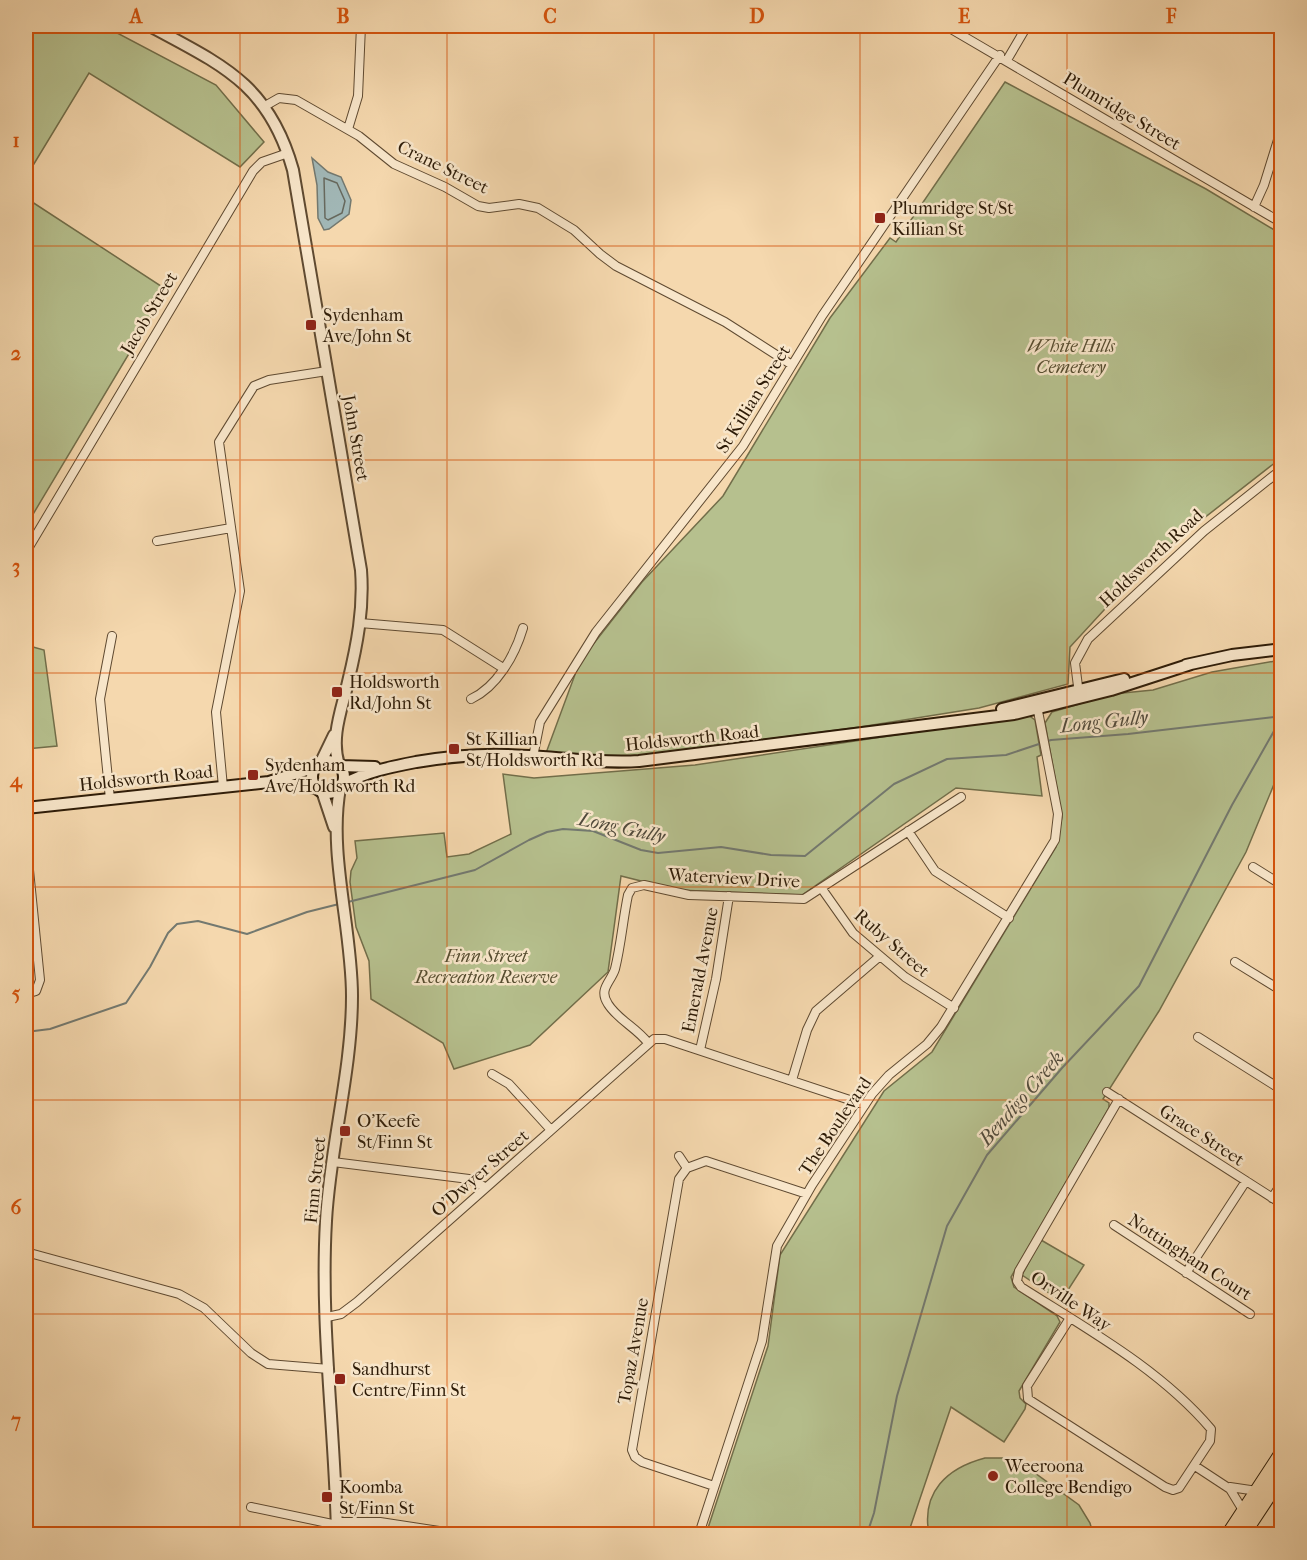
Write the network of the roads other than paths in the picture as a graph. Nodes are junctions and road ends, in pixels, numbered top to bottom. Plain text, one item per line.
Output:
1 (150, 26) edge
2 (361, 26) edge
3 (946, 26) edge
4 (1027, 26) edge
5 (1004, 58) junction
6 (265, 106) junction
7 (1281, 127) edge
8 (348, 129) junction
9 (288, 153) junction
10 (1254, 207) junction
11 (1281, 223) edge
12 (792, 365) junction
13 (327, 371) junction
14 (1281, 469) edge
15 (231, 528) junction
16 (157, 540) dead end
17 (26, 552) edge
18 (360, 623) junction
19 (523, 628) dead end
20 (112, 636) dead end
21 (1281, 649) edge
22 (503, 669) junction
23 (1079, 694) junction
24 (471, 699) dead end
25 (1037, 705) junction
26 (336, 729) junction
27 (533, 757) junction
28 (318, 765) junction
29 (339, 766) junction
30 (396, 766) junction
31 (269, 782) junction
32 (341, 786) junction
33 (223, 787) junction
34 (319, 790) junction
35 (961, 797) dead end
36 (110, 799) junction
37 (26, 808) edge
38 (908, 831) junction
39 (337, 839) junction
40 (26, 840) edge
41 (1252, 867) dead end
42 (1280, 881) edge
43 (822, 889) junction
44 (729, 896) junction
45 (1010, 918) junction
46 (880, 956) junction
47 (1235, 962) dead end
48 (1281, 992) edge
49 (26, 994) edge
50 (954, 1008) junction
51 (1198, 1037) dead end
52 (648, 1043) junction
53 (700, 1050) junction
54 (492, 1074) dead end
55 (792, 1080) junction
56 (1281, 1090) edge
57 (1107, 1092) dead end
58 (1119, 1099) junction
59 (865, 1104) junction
60 (551, 1130) junction
61 (679, 1156) dead end
62 (333, 1162) junction
63 (687, 1168) junction
64 (1246, 1180) junction
65 (1281, 1184) edge
66 (485, 1187) junction
67 (807, 1194) junction
68 (1272, 1198) junction
69 (1281, 1204) edge
70 (1114, 1225) dead end
71 (26, 1252) edge
72 (1186, 1273) junction
73 (1250, 1314) dead end
74 (327, 1317) junction
75 (1070, 1318) junction
76 (328, 1369) junction
77 (1281, 1453) edge
78 (1195, 1466) junction
79 (1281, 1475) edge
80 (1223, 1484) junction
81 (714, 1486) junction
82 (1257, 1491) junction
83 (251, 1507) dead end
84 (1259, 1510) junction
85 (1244, 1512) junction
86 (337, 1529) edge
87 (459, 1534) edge
88 (699, 1534) edge
89 (1229, 1534) edge
90 (1234, 1534) edge
91 (1243, 1534) edge

1 - 6 street
2 - 8 street
3 - 5 street, Plumridge Street
4 - 5 street, St Killian Street
5 - 10 street, Plumridge Street
5 - 12 street, St Killian Street
6 - 8 street, Crane Street
6 - 9 street
7 - 10 street
8 - 12 street, Crane Street
9 - 13 street, John Street
9 - 17 street, Jacob Street
10 - 11 street, Plumridge Street
12 - 27 street, St Killian Street
13 - 15 street
13 - 18 street, John Street
14 - 23 street, Holdsworth Road
15 - 16 street
15 - 33 street
18 - 22 street
18 - 26 street, John Street
19 - 22 street
20 - 36 street
21 - 23 street, Holdsworth Road
22 - 24 street
23 - 25 street, Holdsworth Road
25 - 27 street, Holdsworth Road
25 - 45 street, The Boulevard
26 - 28 street, John Street
26 - 29 street, John Street
27 - 30 street, Holdsworth Road
28 - 29 street
28 - 31 street, Holdsworth Road
28 - 34 street
29 - 30 street, Holdsworth Road
29 - 32 street
30 - 32 street, Holdsworth Road
31 - 33 street, Holdsworth Road
31 - 34 street, Holdsworth Road
32 - 34 street
32 - 39 street, Finn Street
33 - 36 street, Holdsworth Road
34 - 39 street, Finn Street
35 - 38 street, Waterview Drive
36 - 37 street, Holdsworth Road
38 - 43 street, Waterview Drive
38 - 45 street
39 - 62 street, Finn Street
40 - 49 street
41 - 42 street
43 - 44 street, Waterview Drive
43 - 46 street, Ruby Street
44 - 52 street, Waterview Drive
44 - 53 street, Emerald Avenue
45 - 50 street, The Boulevard
46 - 50 street, Ruby Street
46 - 55 street
47 - 48 street
50 - 59 street, The Boulevard
51 - 56 street
52 - 53 street
52 - 60 street, O'Dwyer Street
53 - 55 street
54 - 60 street
55 - 59 street
57 - 58 street, Grace Street
58 - 64 street, Grace Street
58 - 75 street, Orville Way
59 - 67 street, The Boulevard
60 - 66 street, O'Dwyer Street
61 - 63 street
62 - 66 street
62 - 74 street, Finn Street
63 - 67 street
63 - 81 street, Topaz Avenue
64 - 68 street, Grace Street
64 - 72 street
65 - 68 street
66 - 74 street, O'Dwyer Street
67 - 81 street, The Boulevard
68 - 69 street, Grace Street
70 - 72 street, Nottingham Court
71 - 76 street
72 - 73 street, Nottingham Court
74 - 76 street, Finn Street
75 - 78 street, Orville Way
75 - 78 street
76 - 86 street, Finn Street
77 - 82 highway
78 - 80 street
79 - 84 highway
80 - 82 street
80 - 85 street
81 - 88 street, The Boulevard
82 - 85 highway
83 - 86 street
84 - 90 highway
84 - 91 highway
85 - 89 highway
86 - 87 street

